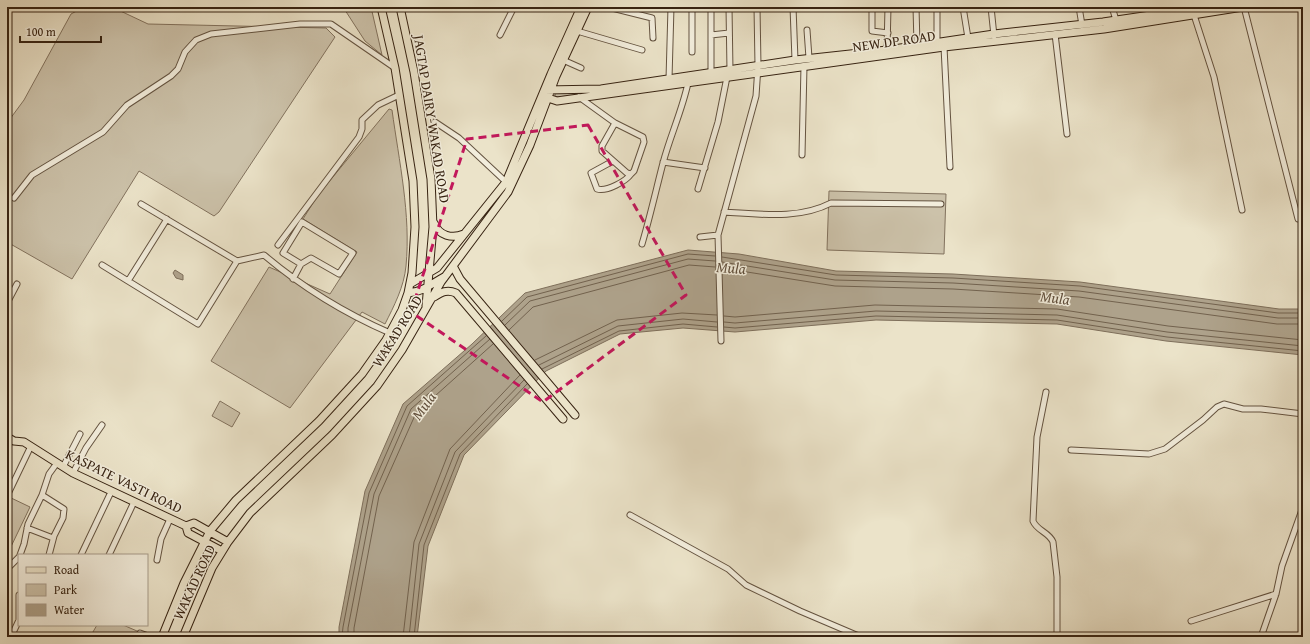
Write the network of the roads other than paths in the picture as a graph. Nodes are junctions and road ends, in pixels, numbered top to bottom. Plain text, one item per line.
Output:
1 (381, 7) edge
2 (400, 7) edge
3 (514, 7) edge
4 (581, 7) edge
5 (588, 7) edge
6 (608, 7) edge
7 (671, 7) edge
8 (692, 7) edge
9 (710, 7) edge
10 (729, 7) edge
11 (757, 7) edge
12 (793, 7) edge
13 (872, 7) edge
14 (888, 7) edge
15 (916, 7) edge
16 (937, 7) edge
17 (963, 7) edge
18 (991, 7) edge
19 (1079, 7) edge
20 (1112, 7) edge
21 (1205, 7) edge
22 (1240, 7) edge
23 (1160, 10) edge
24 (1194, 15) junction
25 (1116, 20) junction
26 (1082, 25) junction
27 (807, 30) dead end
28 (577, 31) junction
29 (729, 33) junction
30 (888, 33) junction
31 (711, 34) junction
32 (1054, 34) junction
33 (500, 35) dead end
34 (995, 37) junction
35 (653, 38) dead end
36 (968, 38) junction
37 (937, 42) junction
38 (917, 45) junction
39 (944, 47) junction
40 (642, 50) dead end
41 (887, 50) junction
42 (692, 52) dead end
43 (809, 58) junction
44 (564, 60) junction
45 (795, 60) junction
46 (804, 66) junction
47 (395, 68) junction
48 (581, 68) dead end
49 (758, 69) junction
50 (711, 73) junction
51 (729, 74) junction
52 (669, 79) junction
53 (688, 83) junction
54 (547, 94) junction
55 (399, 95) junction
56 (579, 97) junction
57 (7, 109) edge
58 (7, 115) edge
59 (435, 122) dead end
60 (615, 123) junction
61 (1066, 134) dead end
62 (802, 155) dead end
63 (613, 161) junction
64 (663, 162) junction
65 (950, 167) dead end
66 (705, 168) junction
67 (631, 174) junction
68 (506, 182) junction
69 (698, 189) dead end
70 (14, 198) dead end
71 (141, 204) dead end
72 (941, 204) dead end
73 (1242, 210) dead end
74 (724, 212) junction
75 (166, 219) junction
76 (1298, 219) dead end
77 (433, 221) junction
78 (464, 234) junction
79 (718, 234) junction
80 (700, 237) dead end
81 (642, 244) dead end
82 (278, 245) dead end
83 (237, 261) junction
84 (102, 264) dead end
85 (301, 264) junction
86 (453, 266) junction
87 (429, 274) junction
88 (446, 276) junction
89 (293, 279) junction
90 (128, 281) junction
91 (17, 284) dead end
92 (410, 284) junction
93 (427, 286) junction
94 (408, 293) junction
95 (432, 298) junction
96 (7, 303) edge
97 (426, 308) junction
98 (390, 333) junction
99 (721, 341) dead end
100 (1046, 392) dead end
101 (1303, 414) edge
102 (575, 415) dead end
103 (564, 419) dead end
104 (102, 425) dead end
105 (80, 434) dead end
106 (7, 437) edge
107 (31, 446) junction
108 (1071, 450) dead end
109 (60, 465) junction
110 (73, 473) junction
111 (111, 492) junction
112 (42, 495) junction
113 (7, 496) edge
114 (134, 502) junction
115 (1303, 507) edge
116 (630, 514) dead end
117 (170, 519) junction
118 (186, 526) junction
119 (27, 528) junction
120 (210, 531) junction
121 (53, 538) junction
122 (204, 542) junction
123 (228, 542) junction
124 (222, 551) junction
125 (20, 554) edge
126 (49, 554) edge
127 (80, 554) edge
128 (110, 554) edge
129 (18, 557) edge
130 (157, 560) dead end
131 (7, 570) edge
132 (1276, 594) junction
133 (18, 620) edge
134 (1191, 620) dead end
135 (140, 633) dead end
136 (11, 637) edge
137 (151, 637) edge
138 (162, 637) edge
139 (183, 637) edge
140 (861, 637) edge
141 (1057, 637) edge
142 (1261, 637) edge

1 - 47 main road, WAKAD ROAD
2 - 77 main road, JAGTAP DAIRY-WAKAD ROAD
3 - 33 street
4 - 54 main road, WAKAD ROAD
5 - 28 main road, WAKAD ROAD
6 - 35 street
7 - 52 street
8 - 42 street
9 - 31 street
10 - 29 street
11 - 49 street
12 - 45 street
13 - 30 street
14 - 30 street
15 - 38 street
16 - 37 street
17 - 36 street
18 - 34 street
19 - 26 street
20 - 25 street
21 - 23 main road, NEW DP ROAD
22 - 24 main road, NEW DP ROAD
22 - 76 street
23 - 25 main road, NEW DP ROAD
24 - 32 main road, NEW DP ROAD
24 - 73 street
25 - 26 main road, NEW DP ROAD
26 - 34 main road, NEW DP ROAD
27 - 43 street
28 - 40 street
28 - 44 main road, WAKAD ROAD
29 - 31 street
29 - 51 street
30 - 41 street
31 - 50 street
32 - 34 main road, NEW DP ROAD
32 - 61 street
34 - 36 main road, NEW DP ROAD
34 - 39 main road, NEW DP ROAD
36 - 37 main road, NEW DP ROAD
37 - 38 main road, NEW DP ROAD
38 - 41 main road, NEW DP ROAD
39 - 46 main road, NEW DP ROAD
39 - 65 street
41 - 43 main road, NEW DP ROAD
43 - 45 main road, NEW DP ROAD
44 - 48 street
44 - 54 main road, WAKAD ROAD
45 - 49 main road, NEW DP ROAD
46 - 49 main road, NEW DP ROAD
46 - 62 street
47 - 55 main road, WAKAD ROAD
47 - 70 street
49 - 51 main road, NEW DP ROAD
49 - 74 street
50 - 51 main road, NEW DP ROAD
50 - 52 main road, NEW DP ROAD
51 - 53 main road, NEW DP ROAD
51 - 66 street
52 - 54 main road, NEW DP ROAD
53 - 56 main road, NEW DP ROAD
53 - 64 street
54 - 56 main road, NEW DP ROAD
54 - 68 main road, WAKAD ROAD
54 - 86 main road, WAKAD ROAD
55 - 82 street
55 - 92 main road, WAKAD ROAD
56 - 60 street
57 - 58 street
59 - 68 street
60 - 63 street
60 - 67 street
63 - 67 street
63 - 67 street
64 - 66 street
64 - 81 street
66 - 69 street
68 - 78 main road, WAKAD ROAD
71 - 75 street
72 - 74 street
74 - 79 street
75 - 83 street
75 - 90 street
77 - 78 main road
77 - 87 main road, JAGTAP DAIRY-WAKAD ROAD
78 - 87 main road, WAKAD ROAD
79 - 80 street
79 - 99 street
83 - 89 street
83 - 90 street
84 - 90 street
85 - 85 street
85 - 89 street
86 - 88 main road, WAKAD ROAD
86 - 102 main road
87 - 92 main road, WAKAD ROAD
87 - 93 main road, JAGTAP DAIRY-WAKAD ROAD
88 - 93 main road
88 - 95 main road, WAKAD ROAD
89 - 98 street
91 - 96 street
92 - 94 main road, WAKAD ROAD
93 - 94 main road
93 - 97 main road, JAGTAP DAIRY-WAKAD ROAD
94 - 98 main road, WAKAD ROAD
95 - 97 main road, WAKAD ROAD
95 - 103 main road
97 - 123 main road, WAKAD ROAD
98 - 120 main road, WAKAD ROAD
100 - 141 street
101 - 108 street
104 - 110 street
105 - 109 street
106 - 107 main road, KASPATE VASTI ROAD
107 - 109 main road, KASPATE VASTI ROAD
107 - 113 street
109 - 110 main road, KASPATE VASTI ROAD
109 - 112 street
110 - 111 main road, KASPATE VASTI ROAD
111 - 114 main road, KASPATE VASTI ROAD
111 - 127 street
112 - 119 street
112 - 121 street
114 - 117 main road, KASPATE VASTI ROAD
114 - 128 street
115 - 132 street
116 - 140 street
117 - 118 main road, KASPATE VASTI ROAD
117 - 130 street
118 - 120 main road, KASPATE VASTI ROAD
118 - 122 main road
119 - 121 street
119 - 125 street
120 - 122 main road, WAKAD ROAD
120 - 123 main road, KASPATE VASTI ROAD
121 - 126 street
122 - 124 main road
122 - 138 main road, WAKAD ROAD
123 - 124 main road, WAKAD ROAD
124 - 139 main road, WAKAD ROAD
129 - 131 street
132 - 134 street
132 - 142 street
133 - 136 street
135 - 137 street

